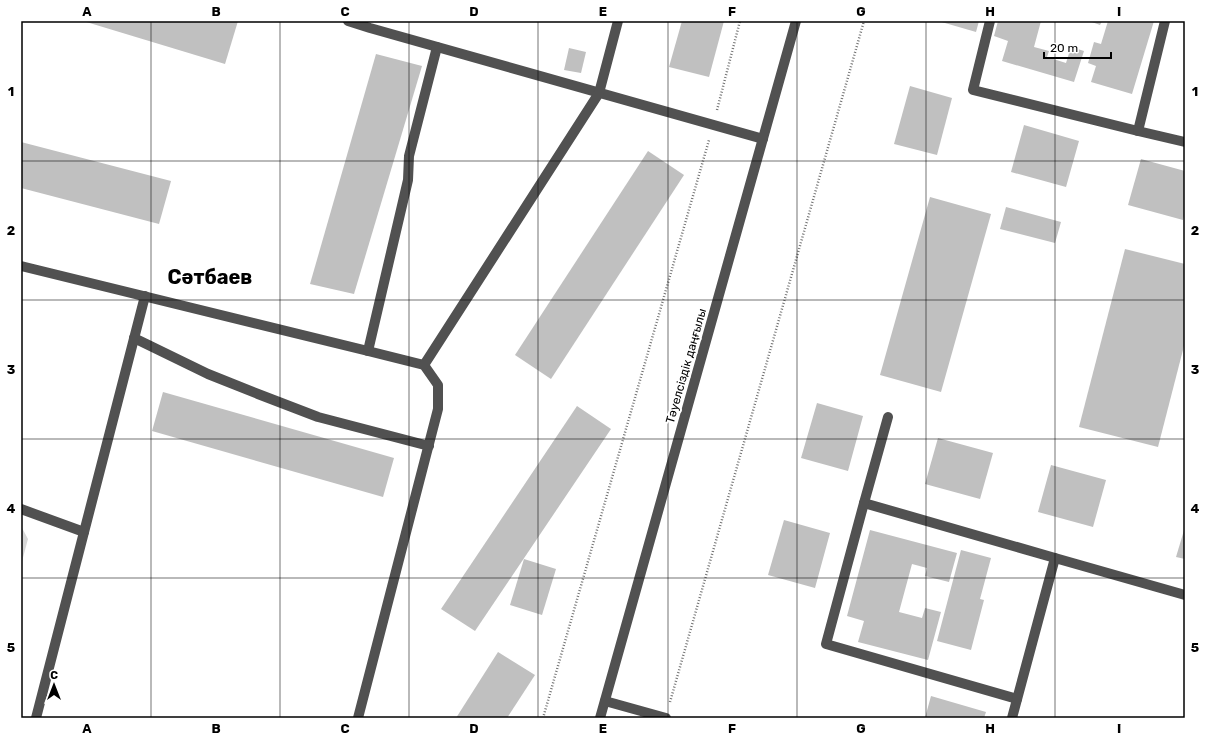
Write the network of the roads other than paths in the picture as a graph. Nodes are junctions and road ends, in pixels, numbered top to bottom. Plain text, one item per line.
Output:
1 (348, 21) edge
2 (618, 21) edge
3 (796, 21) edge
4 (990, 21) edge
5 (1165, 21) edge
6 (371, 25) edge
7 (437, 47) junction
8 (599, 93) junction
9 (1138, 131) junction
10 (763, 139) junction
11 (1185, 142) edge
12 (21, 266) edge
13 (145, 296) junction
14 (134, 338) junction
15 (368, 351) junction
16 (424, 365) junction
17 (888, 417) dead end
18 (429, 446) junction
19 (864, 503) junction
20 (21, 509) edge
21 (84, 532) junction
22 (1055, 558) junction
23 (1185, 595) edge
24 (1017, 699) junction
25 (605, 701) junction
26 (36, 718) edge
27 (358, 718) edge
28 (600, 718) edge
29 (666, 718) edge
30 (1012, 718) edge

1 - 6 street
2 - 8 street
3 - 10 street, Тәуелсіздік даңғылы
4 - 9 street
5 - 9 street
6 - 7 street
7 - 8 street
7 - 15 street
8 - 10 street
8 - 16 street
9 - 11 street
10 - 25 street, Тәуелсіздік даңғылы
12 - 13 street
13 - 14 street
13 - 15 street
14 - 18 street
14 - 21 street
15 - 16 street
16 - 18 street
17 - 19 street
18 - 27 street
19 - 22 street
19 - 24 street
20 - 21 street
21 - 26 street
22 - 23 street
22 - 24 street
24 - 30 street
25 - 28 street, Тәуелсіздік даңғылы
25 - 29 street

